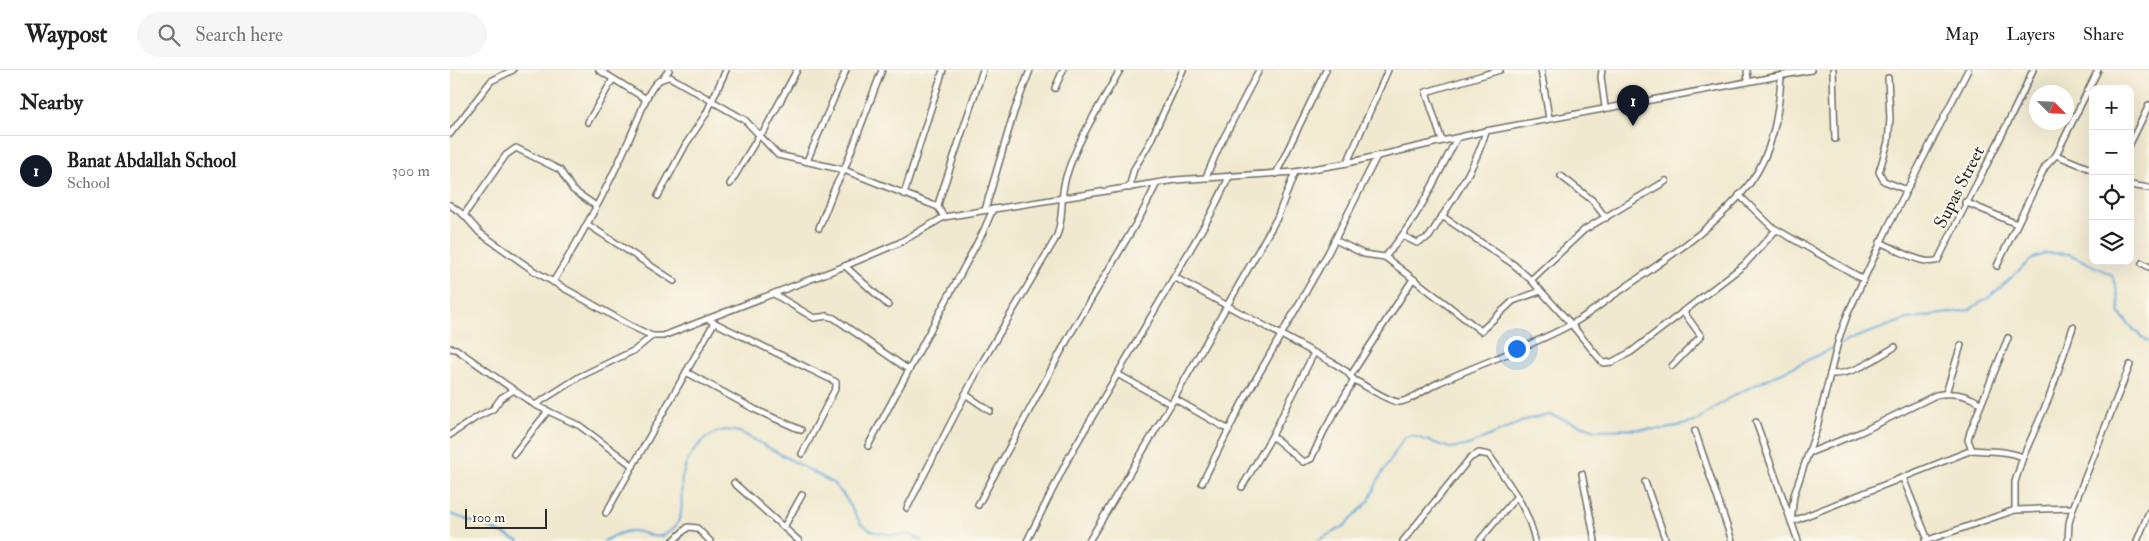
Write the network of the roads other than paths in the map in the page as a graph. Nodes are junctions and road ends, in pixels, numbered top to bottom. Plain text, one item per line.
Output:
1 (513, 70) edge
2 (669, 70) edge
3 (726, 70) edge
4 (797, 70) edge
5 (846, 70) edge
6 (882, 70) edge
7 (943, 70) edge
8 (983, 70) edge
9 (1030, 70) edge
10 (1062, 70) edge
11 (1120, 70) edge
12 (1183, 70) edge
13 (1259, 70) edge
14 (1326, 70) edge
15 (1388, 70) edge
16 (1500, 70) edge
17 (1542, 70) edge
18 (1602, 70) edge
19 (1747, 70) edge
20 (1811, 70) edge
21 (1833, 70) edge
22 (1968, 70) edge
23 (2033, 70) edge
24 (2098, 70) edge
25 (602, 71) edge
26 (1780, 76) junction
27 (664, 78) junction
28 (1888, 78) dead end
29 (613, 79) junction
30 (1748, 81) junction
31 (1055, 88) dead end
32 (646, 99) junction
33 (712, 101) junction
34 (2149, 105) edge
35 (1605, 107) junction
36 (1549, 118) junction
37 (588, 122) dead end
38 (1486, 131) junction
39 (450, 134) edge
40 (760, 134) junction
41 (2134, 136) edge
42 (1457, 138) junction
43 (1835, 139) dead end
44 (1442, 141) junction
45 (2056, 155) junction
46 (1377, 156) junction
47 (807, 161) junction
48 (1347, 163) junction
49 (2089, 168) edge
50 (844, 170) junction
51 (1295, 172) junction
52 (1276, 174) junction
53 (1230, 175) junction
54 (1561, 176) dead end
55 (1206, 177) junction
56 (1666, 181) dead end
57 (1157, 183) junction
58 (730, 184) dead end
59 (2134, 186) edge
60 (1129, 188) junction
61 (2149, 188) edge
62 (1907, 190) junction
63 (904, 194) junction
64 (1740, 195) junction
65 (658, 196) dead end
66 (1061, 199) junction
67 (1965, 202) junction
68 (450, 205) edge
69 (596, 206) junction
70 (938, 206) junction
71 (993, 209) junction
72 (985, 210) junction
73 (464, 215) junction
74 (1442, 216) junction
75 (944, 217) junction
76 (1606, 218) junction
77 (587, 224) junction
78 (2017, 224) junction
79 (819, 228) dead end
80 (1776, 230) junction
81 (1403, 236) junction
82 (1335, 240) junction
83 (1880, 242) junction
84 (1385, 257) junction
85 (2142, 262) dead end
86 (845, 266) junction
87 (1997, 266) dead end
88 (2149, 267) edge
89 (1174, 277) junction
90 (1413, 279) junction
91 (1863, 279) junction
92 (1532, 280) junction
93 (674, 281) dead end
94 (553, 282) junction
95 (1541, 291) junction
96 (774, 294) junction
97 (888, 305) dead end
98 (1227, 306) junction
99 (1683, 311) junction
100 (707, 319) junction
101 (714, 323) junction
102 (1571, 324) junction
103 (2073, 327) dead end
104 (1280, 335) junction
105 (652, 336) junction
106 (2008, 338) dead end
107 (1961, 345) dead end
108 (1894, 347) dead end
109 (450, 348) edge
110 (1314, 353) junction
111 (2130, 365) dead end
112 (1672, 366) dead end
113 (909, 370) junction
114 (686, 372) junction
115 (1830, 374) junction
116 (1119, 375) junction
117 (1353, 377) junction
118 (514, 390) junction
119 (1946, 393) junction
120 (965, 394) junction
121 (1173, 402) junction
122 (1980, 403) junction
123 (535, 405) junction
124 (548, 410) junction
125 (990, 410) dead end
126 (1756, 422) dead end
127 (801, 430) dead end
128 (1229, 430) junction
129 (1695, 431) dead end
130 (450, 435) edge
131 (1272, 436) junction
132 (868, 446) dead end
133 (1972, 450) junction
134 (1809, 453) junction
135 (514, 454) dead end
136 (802, 454) dead end
137 (2023, 457) junction
138 (633, 466) junction
139 (1582, 474) dead end
140 (1903, 478) junction
141 (1645, 482) dead end
142 (1202, 483) dead end
143 (734, 484) dead end
144 (1242, 487) dead end
145 (802, 494) dead end
146 (1516, 496) junction
147 (978, 505) dead end
148 (906, 508) dead end
149 (2073, 508) junction
150 (2015, 510) junction
151 (2149, 512) edge
152 (606, 513) dead end
153 (1791, 522) junction
154 (784, 527) junction
155 (1944, 535) junction
156 (673, 541) edge
157 (710, 541) edge
158 (799, 541) edge
159 (1027, 541) edge
160 (1089, 541) edge
161 (1403, 541) edge
162 (1479, 541) edge
163 (1536, 541) edge
164 (1595, 541) edge
165 (1666, 541) edge
166 (1732, 541) edge
167 (1798, 541) edge
168 (1926, 541) edge
169 (1946, 541) edge
170 (2068, 541) edge
171 (2137, 541) edge

1 - 39 street
2 - 27 street
3 - 33 street
4 - 40 street
5 - 47 street
6 - 50 street
7 - 63 street
8 - 70 street
9 - 72 street
10 - 31 street
11 - 66 street
12 - 60 street
13 - 55 street
14 - 52 street
15 - 48 street
16 - 44 street
17 - 36 street
18 - 35 street
19 - 30 street
20 - 26 street
21 - 43 street
22 - 62 street
23 - 67 street, Supas Street
24 - 45 street
25 - 29 street
26 - 30 street
26 - 64 street
27 - 32 street
27 - 33 street
28 - 62 street
29 - 32 street
29 - 37 street
30 - 35 street
32 - 69 street
33 - 40 street
33 - 65 street
34 - 41 street
35 - 36 street
36 - 38 street
38 - 42 street
38 - 74 street
40 - 47 street
40 - 58 street
42 - 44 street
42 - 81 street
44 - 46 street
45 - 49 street
45 - 78 street
46 - 48 street
46 - 82 street
47 - 50 street
48 - 51 street
50 - 63 street
50 - 79 street
51 - 52 street
51 - 98 street
52 - 53 street
53 - 55 street
53 - 89 street
54 - 76 street
55 - 57 street
56 - 76 street
57 - 60 street
57 - 147 street
59 - 61 street
60 - 66 street
62 - 83 street
63 - 70 street
64 - 80 street
64 - 102 street
66 - 71 street
66 - 120 street
67 - 78 street
67 - 83 street, Supas Street
68 - 73 street
69 - 73 street
69 - 77 street
70 - 75 street
71 - 72 street
71 - 113 street
72 - 75 street
73 - 94 street
74 - 81 street
74 - 92 street
75 - 86 street
76 - 92 street
77 - 93 street
77 - 94 street
78 - 87 street
80 - 91 street
80 - 99 street
81 - 84 street
82 - 84 street
82 - 104 street
83 - 91 street
84 - 90 street
85 - 88 street
86 - 96 street
86 - 97 street
89 - 98 street
89 - 116 street
90 - 95 street
90 - 117 street
91 - 115 street
92 - 95 street
94 - 105 street
95 - 102 street
96 - 100 street
96 - 113 street
98 - 104 street
98 - 121 street
99 - 102 street
99 - 112 street
100 - 101 street
100 - 105 street
101 - 114 street
101 - 136 street
102 - 117 street
103 - 137 street
104 - 110 street
104 - 128 street
105 - 123 street
106 - 122 street
107 - 119 street
108 - 115 street
109 - 118 street
110 - 117 street
110 - 131 street
111 - 149 street
113 - 132 street
114 - 127 street
114 - 138 street
115 - 134 street
116 - 121 street
116 - 159 street
117 - 131 street
118 - 123 street
118 - 130 street
119 - 122 street
119 - 134 street
120 - 125 street
120 - 148 street
121 - 128 street
121 - 160 street
122 - 133 street
123 - 124 street
124 - 135 street
124 - 138 street
126 - 153 street
128 - 142 street
129 - 166 street
131 - 144 street
133 - 137 street
133 - 140 street
134 - 153 street
137 - 150 street
138 - 152 street
139 - 164 street
140 - 153 street
140 - 168 street
141 - 165 street
143 - 154 street
145 - 154 street
146 - 161 street
146 - 162 street
146 - 163 street
149 - 150 street
149 - 170 street
150 - 155 street
151 - 171 street
153 - 167 street
154 - 158 street
155 - 168 street
155 - 169 street
156 - 157 street

